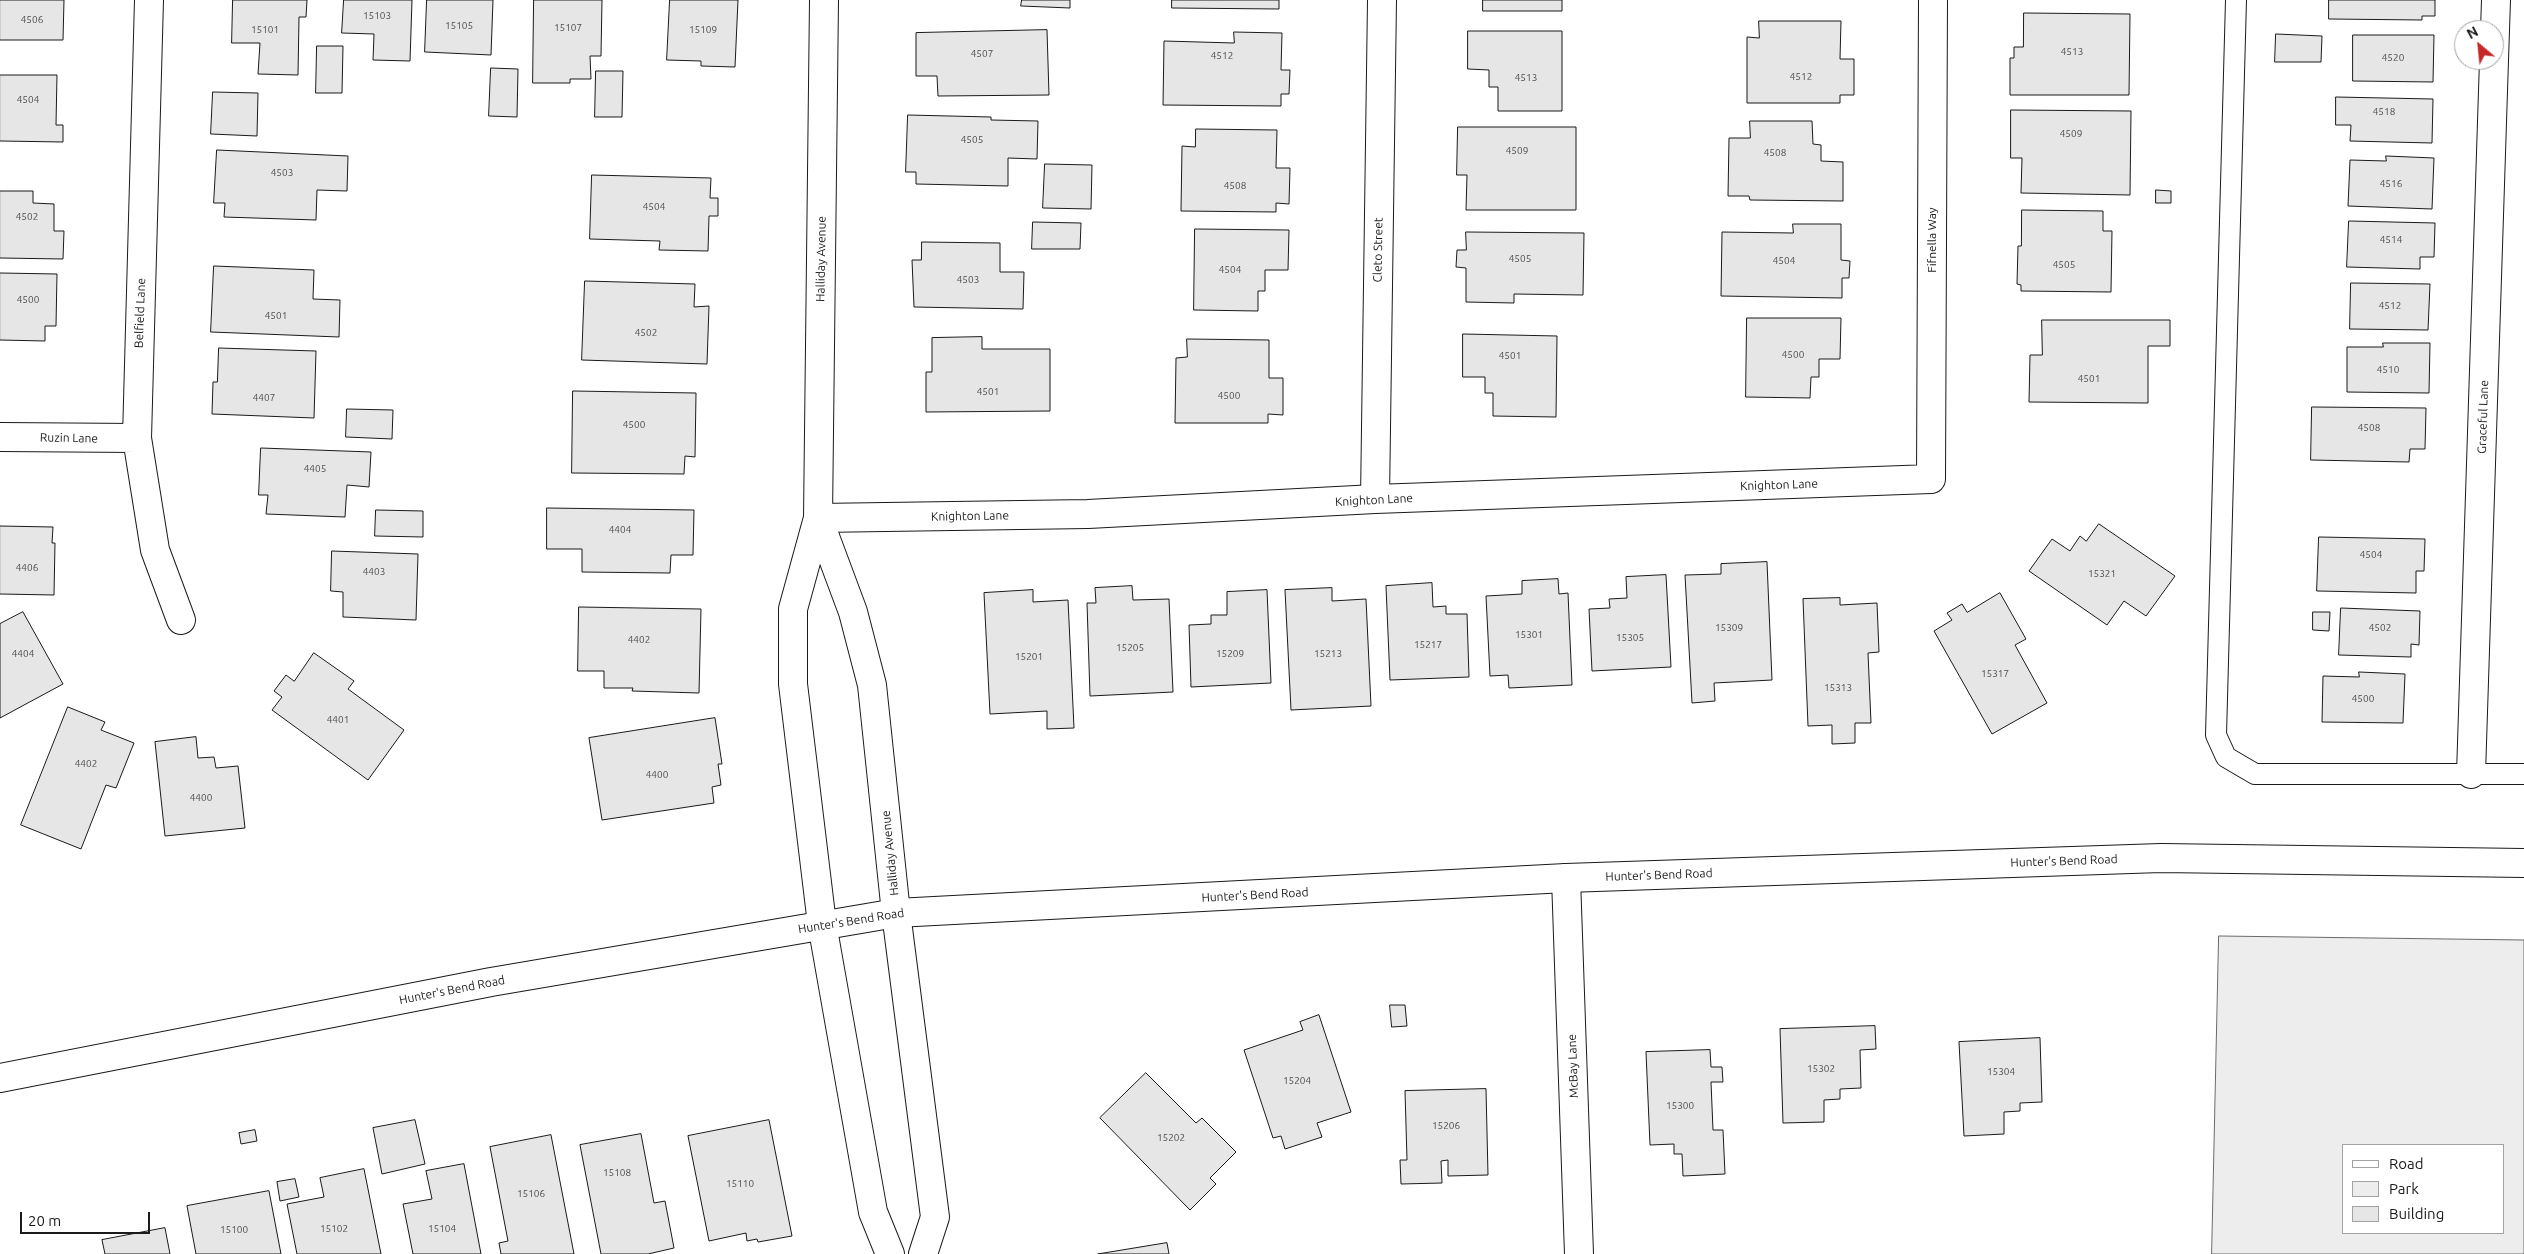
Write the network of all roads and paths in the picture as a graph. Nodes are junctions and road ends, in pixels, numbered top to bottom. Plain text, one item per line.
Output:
1 (149, 0) edge
2 (824, 0) edge
3 (1382, 0) edge
4 (1933, 0) edge
5 (2236, 0) edge
6 (2496, 0) edge
7 (2495, 20) edge
8 (2494, 70) edge
9 (0, 437) edge
10 (137, 438) junction
11 (1931, 479) joint
12 (1375, 500) junction
13 (818, 518) junction
14 (180, 620) dead end
15 (2471, 774) junction
16 (2524, 774) edge
17 (2524, 863) edge
18 (1566, 878) junction
19 (896, 913) junction
20 (822, 924) junction
21 (0, 1078) edge
22 (890, 1254) edge
23 (923, 1254) edge
24 (1579, 1254) edge

1 - 10 street, Belfield Lane
2 - 13 street, Halliday Avenue
3 - 12 street, Cleto Street
4 - 11 street, Fifnella Way
5 - 15 lane
6 - 7 street, Graceful Lane
8 - 15 street, Graceful Lane
9 - 10 street, Ruzin Lane
10 - 14 street, Belfield Lane
11 - 12 street, Knighton Lane
12 - 13 street, Knighton Lane
13 - 19 street, Halliday Avenue
13 - 20 street, Halliday Avenue
15 - 16 lane
17 - 18 street, Hunter's Bend Road
18 - 19 street, Hunter's Bend Road
18 - 24 street, McBay Lane
19 - 20 street, Hunter's Bend Road
19 - 23 street, Halliday Avenue
20 - 21 street, Hunter's Bend Road
20 - 22 street, Halliday Avenue

